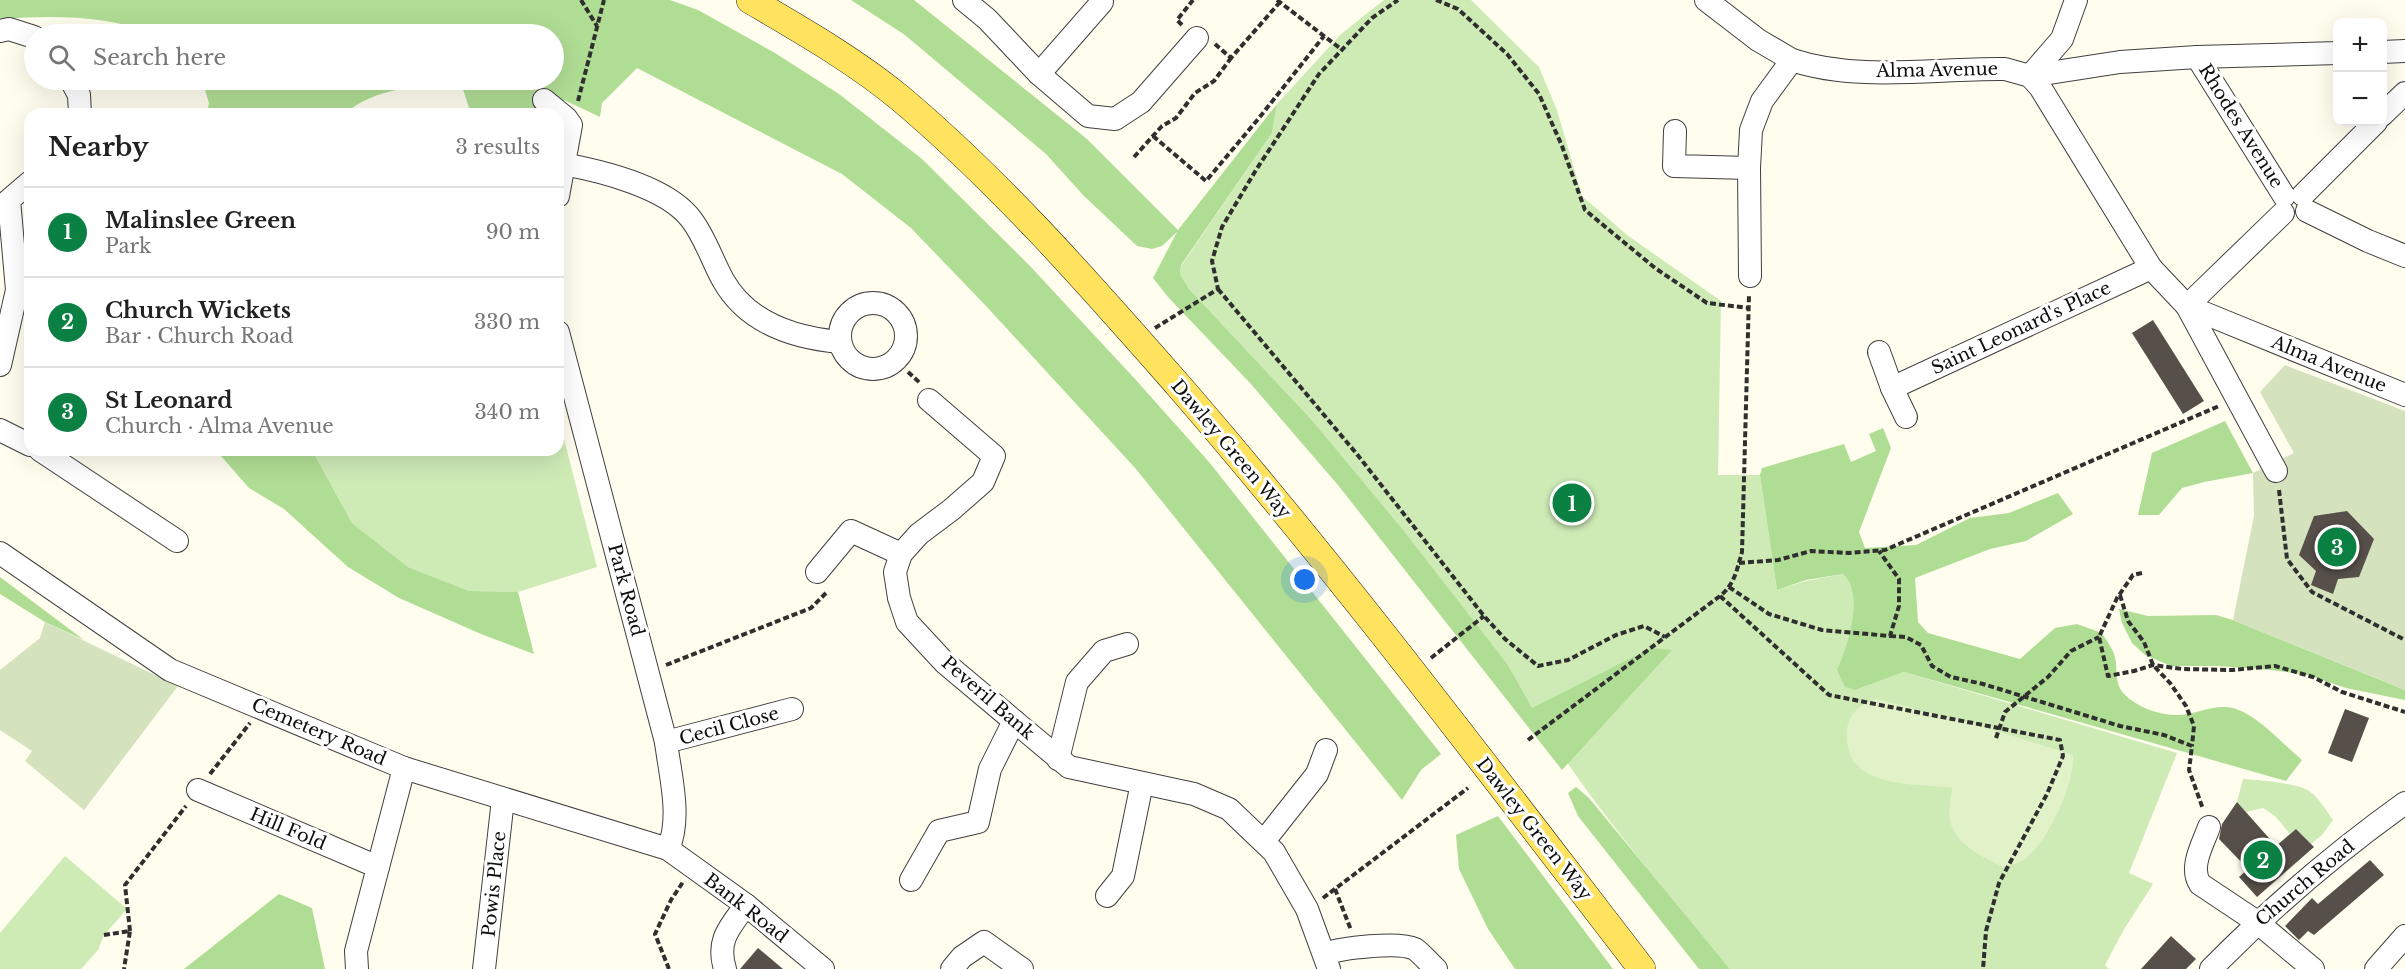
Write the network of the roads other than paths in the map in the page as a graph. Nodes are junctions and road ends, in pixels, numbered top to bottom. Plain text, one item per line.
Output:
1 (750, 0) edge
2 (964, 0) edge
3 (1706, 0) edge
4 (2076, 0) edge
5 (1102, 2) dead end
6 (0, 31) edge
7 (24, 34) edge
8 (1197, 39) road end
9 (2405, 51) edge
10 (2387, 52) edge
11 (2333, 53) edge
12 (2197, 57) junction
13 (1792, 60) junction
14 (1039, 74) junction
15 (2030, 76) junction
16 (77, 90) edge
17 (2405, 93) edge
18 (544, 100) dead end
19 (80, 108) edge
20 (554, 108) edge
21 (2387, 111) edge
22 (564, 116) edge
23 (2372, 126) edge
24 (1676, 131) dead end
25 (564, 155) edge
26 (564, 165) edge
27 (1749, 168) junction
28 (24, 187) edge
29 (2294, 204) junction
30 (2405, 256) edge
31 (2151, 268) junction
32 (1750, 276) road end
33 (2187, 306) junction
34 (840, 342) junction
35 (1879, 352) dead end
36 (564, 355) edge
37 (1, 359) edge
38 (1892, 388) junction
39 (2405, 395) edge
40 (929, 400) dead end
41 (1906, 417) dead end
42 (0, 430) edge
43 (24, 442) edge
44 (49, 456) edge
45 (2276, 471) road end
46 (177, 541) dead end
47 (0, 554) edge
48 (901, 554) junction
49 (825, 579) road end
50 (1127, 644) dead end
51 (792, 709) dead end
52 (1014, 721) junction
53 (666, 742) junction
54 (1326, 750) dead end
55 (1058, 759) junction
56 (404, 768) junction
57 (1142, 783) junction
58 (198, 790) road end
59 (503, 799) junction
60 (2405, 803) edge
61 (2209, 826) road end
62 (1264, 842) junction
63 (668, 849) junction
64 (378, 867) junction
65 (911, 880) dead end
66 (1107, 896) dead end
67 (746, 905) junction
68 (2257, 922) junction
69 (2405, 936) edge
70 (1327, 962) edge
71 (357, 969) edge
72 (484, 969) edge
73 (726, 969) edge
74 (823, 969) edge
75 (952, 969) edge
76 (1022, 969) edge
77 (1436, 969) edge
78 (1642, 969) edge
79 (2211, 969) edge
80 (2313, 969) edge
81 (2376, 969) edge

1 - 78 main road, Dawley Green Way
2 - 14 street
3 - 13 street, Alma Avenue
4 - 15 street
5 - 14 street
6 - 7 street
8 - 14 street
9 - 10 street
11 - 12 street
12 - 15 street
12 - 29 street, Rhodes Avenue
13 - 15 street, Alma Avenue
13 - 27 street
15 - 31 street, Alma Avenue
16 - 19 street
17 - 21 street
18 - 20 street
22 - 25 street
23 - 29 street, Rhodes Avenue
24 - 27 street
26 - 34 street
27 - 32 street
28 - 37 street
29 - 30 street
29 - 33 street, Rhodes Avenue
31 - 33 street, Alma Avenue
31 - 38 street, Saint Leonard's Place
33 - 39 street, Alma Avenue
33 - 45 street, Alma Avenue
34 - 34 street
35 - 38 street
36 - 53 street, Park Road
38 - 41 street
40 - 48 street
42 - 43 street
44 - 46 street
47 - 56 street, Cemetery Road
48 - 49 street
48 - 52 street, Peveril Bank
50 - 55 street
51 - 53 street, Cecil Close
52 - 55 street, Peveril Bank
52 - 65 street
53 - 63 street, Park Road
54 - 62 street
55 - 57 street, Peveril Bank
56 - 59 street, Cemetery Road
56 - 64 street
57 - 62 street, Peveril Bank
57 - 66 street
58 - 64 street, Hill Fold
59 - 63 street, Cemetery Road
59 - 72 street, Powis Place
60 - 68 street, Church Road
61 - 68 street
62 - 70 street, Peveril Bank
63 - 67 street, Bank Road
64 - 71 street
67 - 73 street
67 - 74 street, Bank Road
68 - 79 street, Church Road
68 - 80 street
69 - 81 street
70 - 77 street
75 - 76 street

